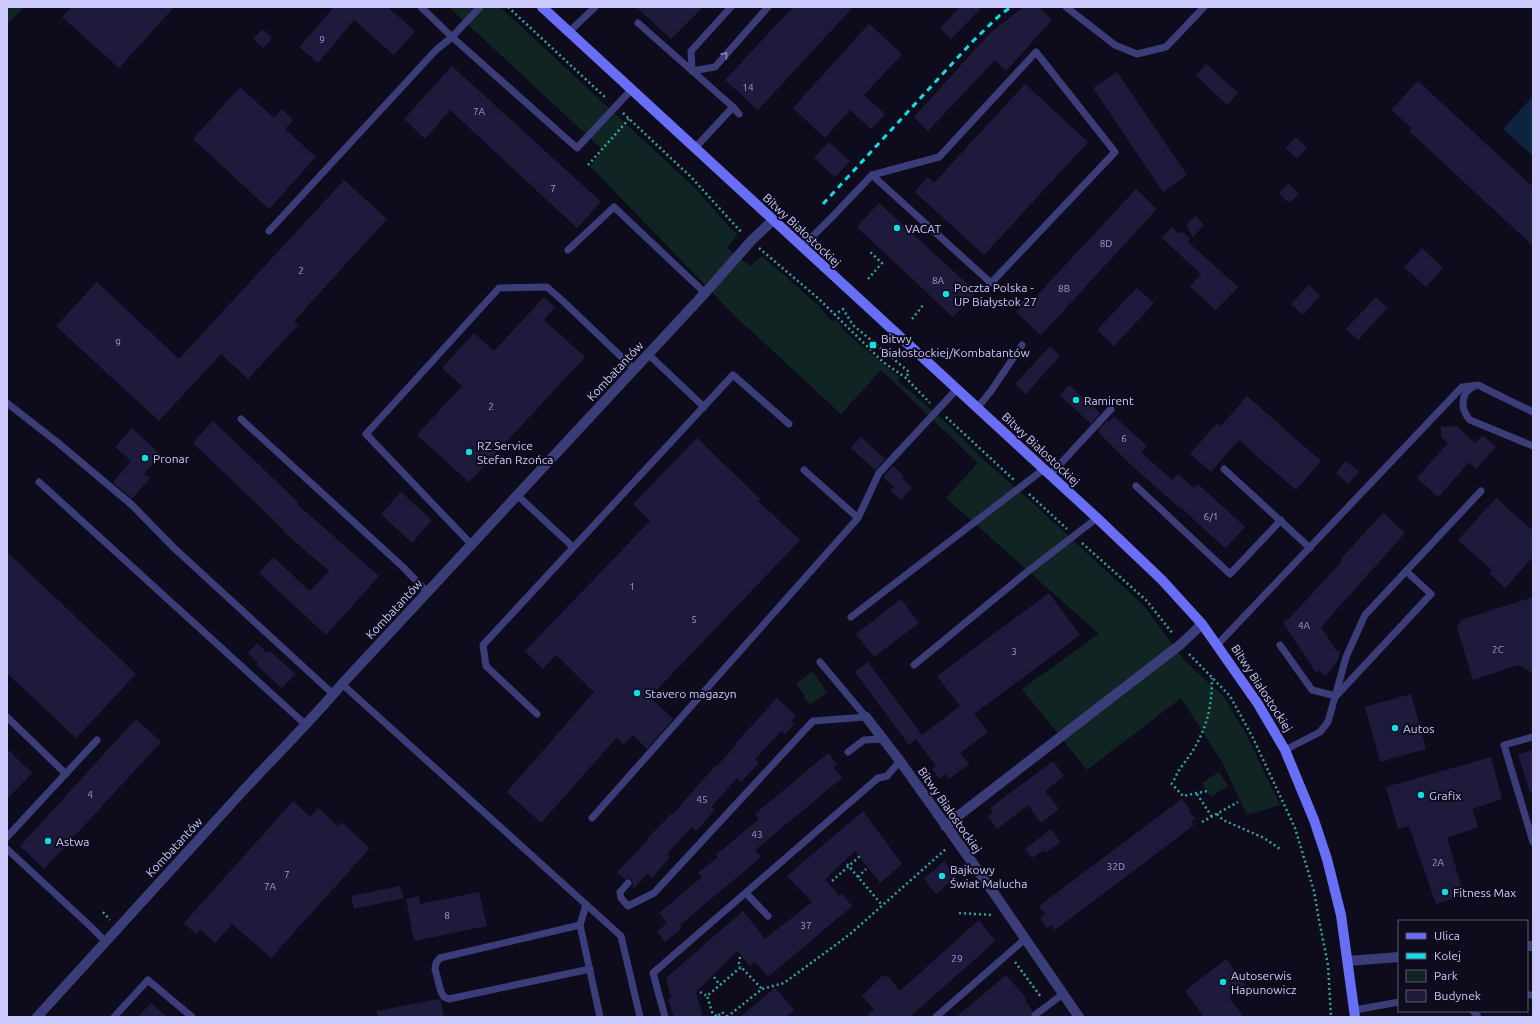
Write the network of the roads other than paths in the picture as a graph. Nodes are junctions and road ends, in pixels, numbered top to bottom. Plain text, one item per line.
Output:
1 (421, 7) edge
2 (480, 7) edge
3 (542, 7) edge
4 (595, 7) edge
5 (731, 7) edge
6 (768, 7) edge
7 (1066, 7) edge
8 (1204, 7) edge
9 (638, 23) dead end
10 (569, 32) junction
11 (452, 37) junction
12 (692, 71) junction
13 (631, 90) junction
14 (733, 107) junction
15 (739, 114) dead end
16 (694, 149) junction
17 (872, 175) junction
18 (773, 220) junction
19 (269, 231) dead end
20 (802, 247) junction
21 (568, 250) dead end
22 (705, 293) junction
23 (1022, 345) dead end
24 (648, 354) junction
25 (634, 369) junction
26 (1478, 385) junction
27 (957, 389) junction
28 (7, 403) edge
29 (704, 407) junction
30 (978, 407) junction
31 (1111, 409) dead end
32 (1533, 412) edge
33 (241, 419) dead end
34 (789, 424) dead end
35 (1533, 446) edge
36 (1224, 469) dead end
37 (804, 470) dead end
38 (1047, 472) junction
39 (39, 482) dead end
40 (1136, 486) dead end
41 (1481, 491) dead end
42 (517, 495) junction
43 (858, 518) junction
44 (1097, 518) junction
45 (1281, 520) junction
46 (471, 544) junction
47 (573, 547) junction
48 (1310, 548) junction
49 (1406, 571) junction
50 (427, 592) junction
51 (851, 617) dead end
52 (1202, 624) junction
53 (1218, 644) junction
54 (1280, 645) dead end
55 (820, 662) dead end
56 (914, 665) dead end
57 (342, 684) junction
58 (333, 694) junction
59 (1336, 696) junction
60 (537, 714) dead end
61 (7, 717) edge
62 (866, 718) junction
63 (306, 725) junction
64 (1533, 736) edge
65 (883, 739) junction
66 (97, 740) dead end
67 (1285, 750) junction
68 (848, 752) dead end
69 (900, 761) junction
70 (66, 774) junction
71 (592, 818) dead end
72 (945, 826) junction
73 (7, 837) edge
74 (1533, 842) edge
75 (7, 849) edge
76 (628, 883) dead end
77 (746, 893) junction
78 (586, 905) junction
79 (768, 916) dead end
80 (580, 925) junction
81 (1025, 939) junction
82 (105, 941) junction
83 (1398, 956) edge
84 (1348, 961) junction
85 (590, 969) junction
86 (1063, 994) junction
87 (1398, 1002) edge
88 (1355, 1013) edge
89 (1035, 1015) dead end
90 (37, 1017) edge
91 (114, 1017) edge
92 (192, 1017) edge
93 (600, 1017) edge
94 (640, 1017) edge
95 (665, 1017) edge
96 (936, 1017) edge
97 (1079, 1017) edge

1 - 11 lane
2 - 11 lane
3 - 10 street, Bitwy Białostockiej
4 - 10 lane
5 - 12 lane
12 -> 6 lane
7 - 8 lane
9 - 12 lane
10 - 13 street, Bitwy Białostockiej
11 - 13 lane
11 - 19 lane
12 - 14 lane
13 - 16 street, Bitwy Białostockiej
14 - 15 lane
14 - 16 lane
16 - 18 street, Bitwy Białostockiej
17 - 17 lane
17 - 20 lane
18 - 20 street, Bitwy Białostockiej
18 - 22 street, Kombatantów
20 - 27 street, Bitwy Białostockiej
21 - 22 lane
22 - 24 street, Kombatantów
23 - 30 lane
24 - 25 street, Kombatantów
24 - 29 lane
25 - 42 street, Kombatantów
25 - 46 lane
26 - 32 lane
26 - 35 lane
26 - 48 lane
27 - 30 street, Bitwy Białostockiej
27 - 43 lane
28 - 58 lane
29 - 34 lane
29 - 47 lane
30 - 38 street, Bitwy Białostockiej
31 - 38 lane
33 - 50 lane
36 - 45 lane
37 - 43 lane
38 - 44 street, Bitwy Białostockiej
38 - 51 lane
39 - 63 lane
40 - 45 lane
41 - 49 lane
42 - 46 street, Kombatantów
42 - 47 lane
43 - 71 lane
44 - 52 street, Bitwy Białostockiej
44 - 56 lane
45 - 48 lane
46 - 50 street, Kombatantów
47 - 60 lane
48 - 53 lane
49 - 59 lane
49 - 59 lane
50 - 57 street, Kombatantów
52 - 53 street, Bitwy Białostockiej
52 - 72 street
53 - 67 street, Bitwy Białostockiej
54 - 59 lane
55 - 62 lane
57 - 58 street, Kombatantów
57 - 78 lane
58 - 63 street, Kombatantów
59 - 67 lane
61 - 70 lane
62 - 65 street, Bitwy Białostockiej
62 - 76 lane
63 - 82 street, Kombatantów
64 - 74 lane
65 - 68 lane
65 - 69 street, Bitwy Białostockiej
66 - 70 lane
67 - 84 street, Bitwy Białostockiej
69 - 72 street, Bitwy Białostockiej
69 - 77 lane
70 - 73 lane
72 - 81 street, Bitwy Białostockiej
75 - 82 lane
77 - 79 lane
77 - 95 lane
78 - 80 lane
78 - 94 lane
80 - 85 lane
80 - 85 lane
81 - 86 street, Bitwy Białostockiej
81 - 96 lane
82 - 90 street, Kombatantów
83 - 84 street
84 - 88 street, Bitwy Białostockiej
85 - 93 lane
86 - 89 lane
86 - 97 street, Bitwy Białostockiej
87 - 88 lane
91 - 92 lane

